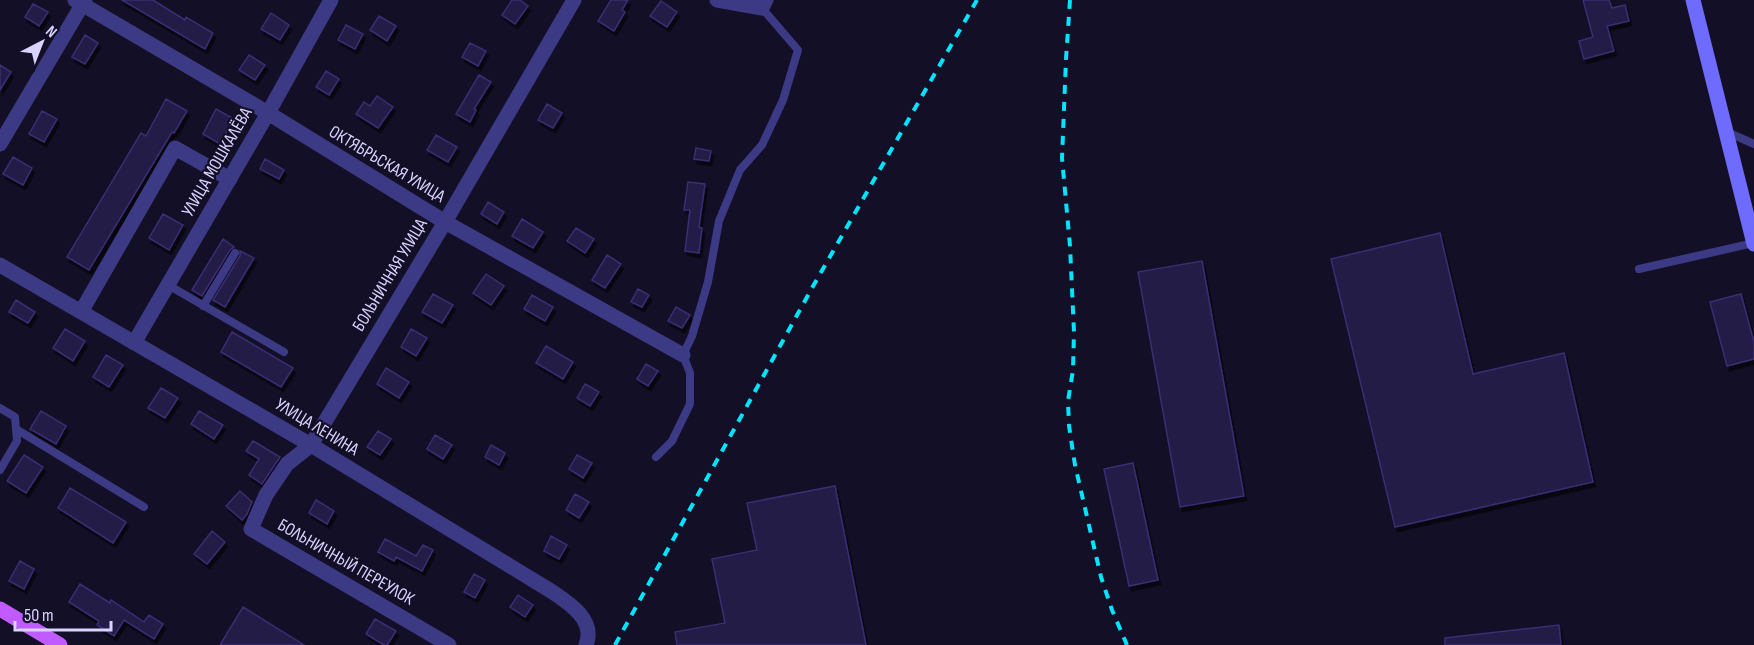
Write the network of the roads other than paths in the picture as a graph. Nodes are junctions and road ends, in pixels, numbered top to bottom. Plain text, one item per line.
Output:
1 (331, 0) edge
2 (574, 0) edge
3 (717, 0) edge
4 (1693, 0) edge
5 (81, 2) edge
6 (764, 4) edge
7 (268, 113) junction
8 (1727, 132) junction
9 (0, 144) edge
10 (1754, 144) edge
11 (230, 179) junction
12 (445, 222) junction
13 (1754, 243) edge
14 (235, 253) dead end
15 (0, 265) edge
16 (1639, 268) dead end
17 (168, 285) junction
18 (204, 306) junction
19 (81, 312) junction
20 (134, 342) junction
21 (284, 352) dead end
22 (683, 355) junction
23 (0, 408) edge
24 (16, 429) junction
25 (311, 446) junction
26 (656, 457) dead end
27 (0, 470) edge
28 (144, 507) dead end
29 (0, 609) edge
30 (60, 645) edge
31 (449, 645) edge
32 (586, 645) edge

1 - 7 street, УЛИЦА МОШКАЛЁВА
2 - 12 street, БОЛЬНИЧНАЯ УЛИЦА
3 - 6 street
4 - 8 main road
5 - 7 street, ОКТЯБРЬСКАЯ УЛИЦА
5 - 9 street
6 - 22 lane
7 - 11 street, УЛИЦА МОШКАЛЁВА
7 - 12 street, ОКТЯБРЬСКАЯ УЛИЦА
8 - 10 lane
8 - 13 main road
11 - 17 street, УЛИЦА МОШКАЛЁВА
11 - 19 street
12 - 22 street, ОКТЯБРЬСКАЯ УЛИЦА
12 - 25 street, БОЛЬНИЧНАЯ УЛИЦА
13 - 16 lane
14 - 18 lane
15 - 19 street, УЛИЦА ЛЕНИНА
17 - 18 lane
17 - 20 street, УЛИЦА МОШКАЛЁВА
18 - 21 lane
19 - 20 street, УЛИЦА ЛЕНИНА
20 - 25 street, УЛИЦА ЛЕНИНА
22 - 26 lane
23 - 24 lane
24 - 27 lane
24 - 28 lane
25 - 31 street, БОЛЬНИЧНЫЙ ПЕРЕУЛОК
25 - 32 street, УЛИЦА ЛЕНИНА
29 - 30 main road

